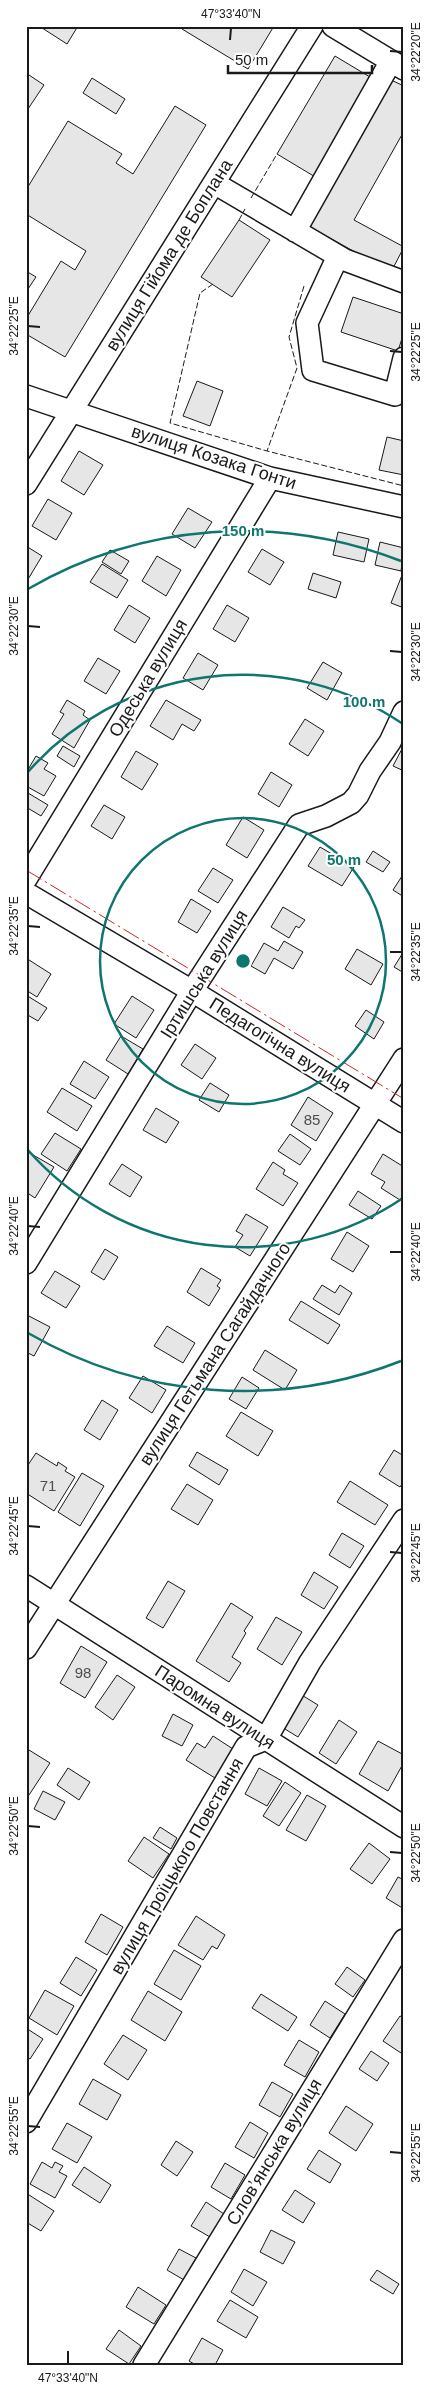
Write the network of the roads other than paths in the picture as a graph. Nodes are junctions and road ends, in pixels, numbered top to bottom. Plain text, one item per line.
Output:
1 (312, 26) edge
2 (333, 26) edge
3 (398, 65) edge
4 (214, 184) junction
5 (295, 231) junction
6 (338, 256) junction
7 (404, 282) edge
8 (404, 358) edge
9 (26, 396) edge
10 (72, 411) junction
11 (270, 478) junction
12 (26, 484) edge
13 (404, 507) edge
14 (404, 712) edge
15 (26, 878) edge
16 (26, 893) edge
17 (192, 991) junction
18 (404, 1059) edge
19 (375, 1104) junction
20 (404, 1122) edge
21 (26, 1263) edge
22 (404, 1520) edge
23 (26, 1586) edge
24 (54, 1603) junction
25 (26, 1648) edge
26 (266, 1739) junction
27 (404, 1828) edge
28 (404, 1940) edge
29 (26, 2122) edge
30 (144, 2365) edge

1 - 4 street, вулиця Гійома де Боплана
2 - 3 street
3 - 5 street
4 - 5 street
4 - 10 street, вулиця Гійома де Боплана
5 - 6 street
6 - 7 street
6 - 8 street
9 - 10 street, вулиця Козака Гонти
10 - 11 street, вулиця Козака Гонти
10 - 12 street, вулиця Гійома де Боплана
11 - 13 street, вулиця Козака Гонти
11 - 15 street, Одеська вулиця
14 - 17 street, Іртишська вулиця
16 - 17 street, Педагогічна вулиця
17 - 19 street, Педагогічна вулиця
17 - 21 street, Іртишська вулиця
18 - 19 street, вулиця Гетьмана Сагайдачного
19 - 20 street, Педагогічна вулиця
19 - 24 street, вулиця Гетьмана Сагайдачного
22 - 26 street
23 - 24 street, Паромна вулиця
24 - 25 street, вулиця Гетьмана Сагайдачного
24 - 26 street, Паромна вулиця
26 - 27 street, Паромна вулиця
26 - 29 street, вулиця Троїцького Повстання
28 - 30 street, Словʼянська вулиця

